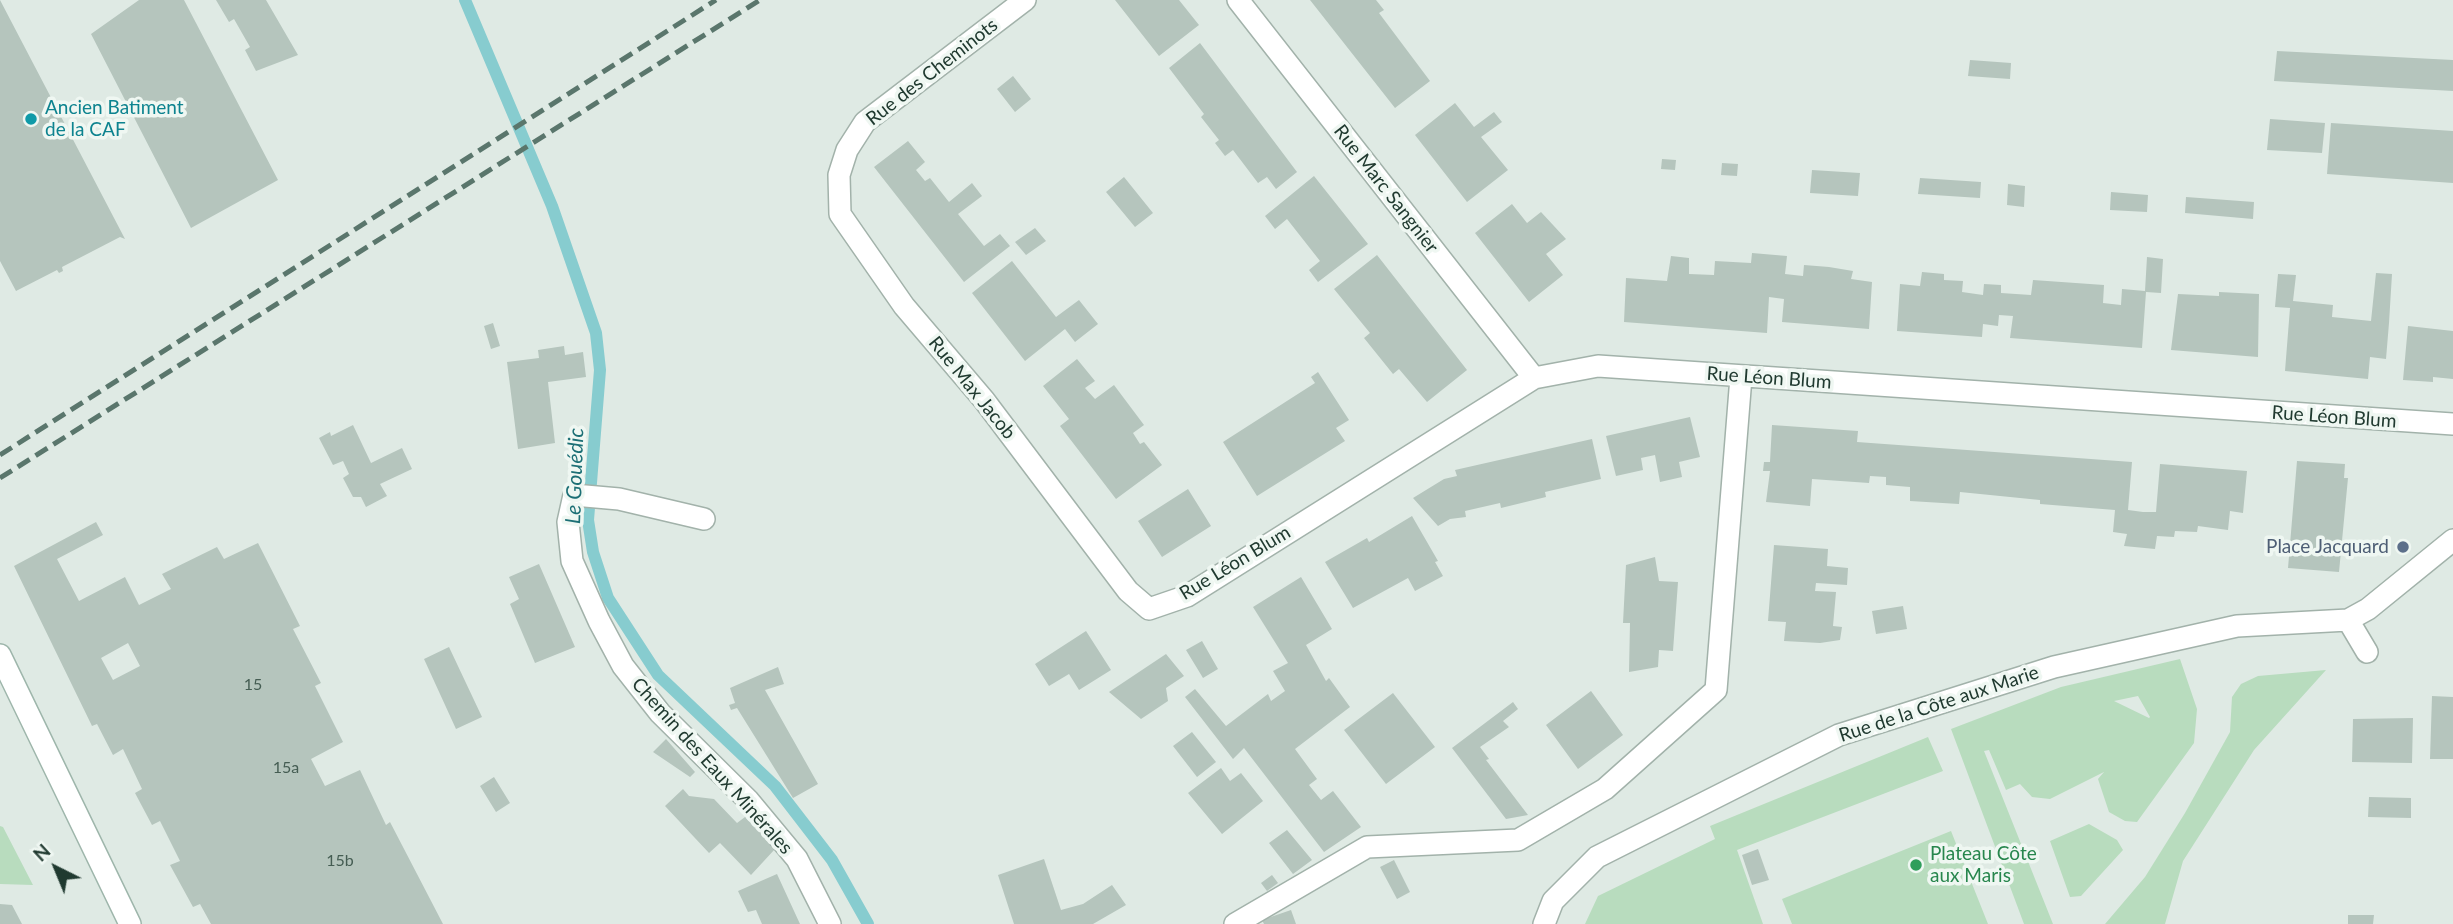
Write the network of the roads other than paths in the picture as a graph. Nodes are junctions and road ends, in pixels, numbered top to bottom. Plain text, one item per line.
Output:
1 (1025, 0) edge
2 (1238, 0) edge
3 (847, 150) joint
4 (1534, 377) junction
5 (1741, 377) junction
6 (2453, 425) edge
7 (704, 519) dead end
8 (2453, 540) edge
9 (1149, 609) joint
10 (2348, 620) junction
11 (2367, 652) dead end
12 (0, 655) edge
13 (130, 924) edge
14 (830, 924) edge
15 (1235, 924) edge
16 (1544, 924) edge

1 - 3 street, Rue des Cheminots
2 - 4 street, Rue Marc Sangnier
3 - 9 street, Rue Max Jacob
4 - 5 street, Rue Léon Blum
4 - 9 street, Rue Léon Blum
5 - 6 street, Rue Léon Blum
5 - 15 street
7 - 14 street, Chemin des Eaux Minérales
8 - 10 street
10 - 11 street
10 - 16 street, Rue de la Côte aux Marie
12 - 13 street

